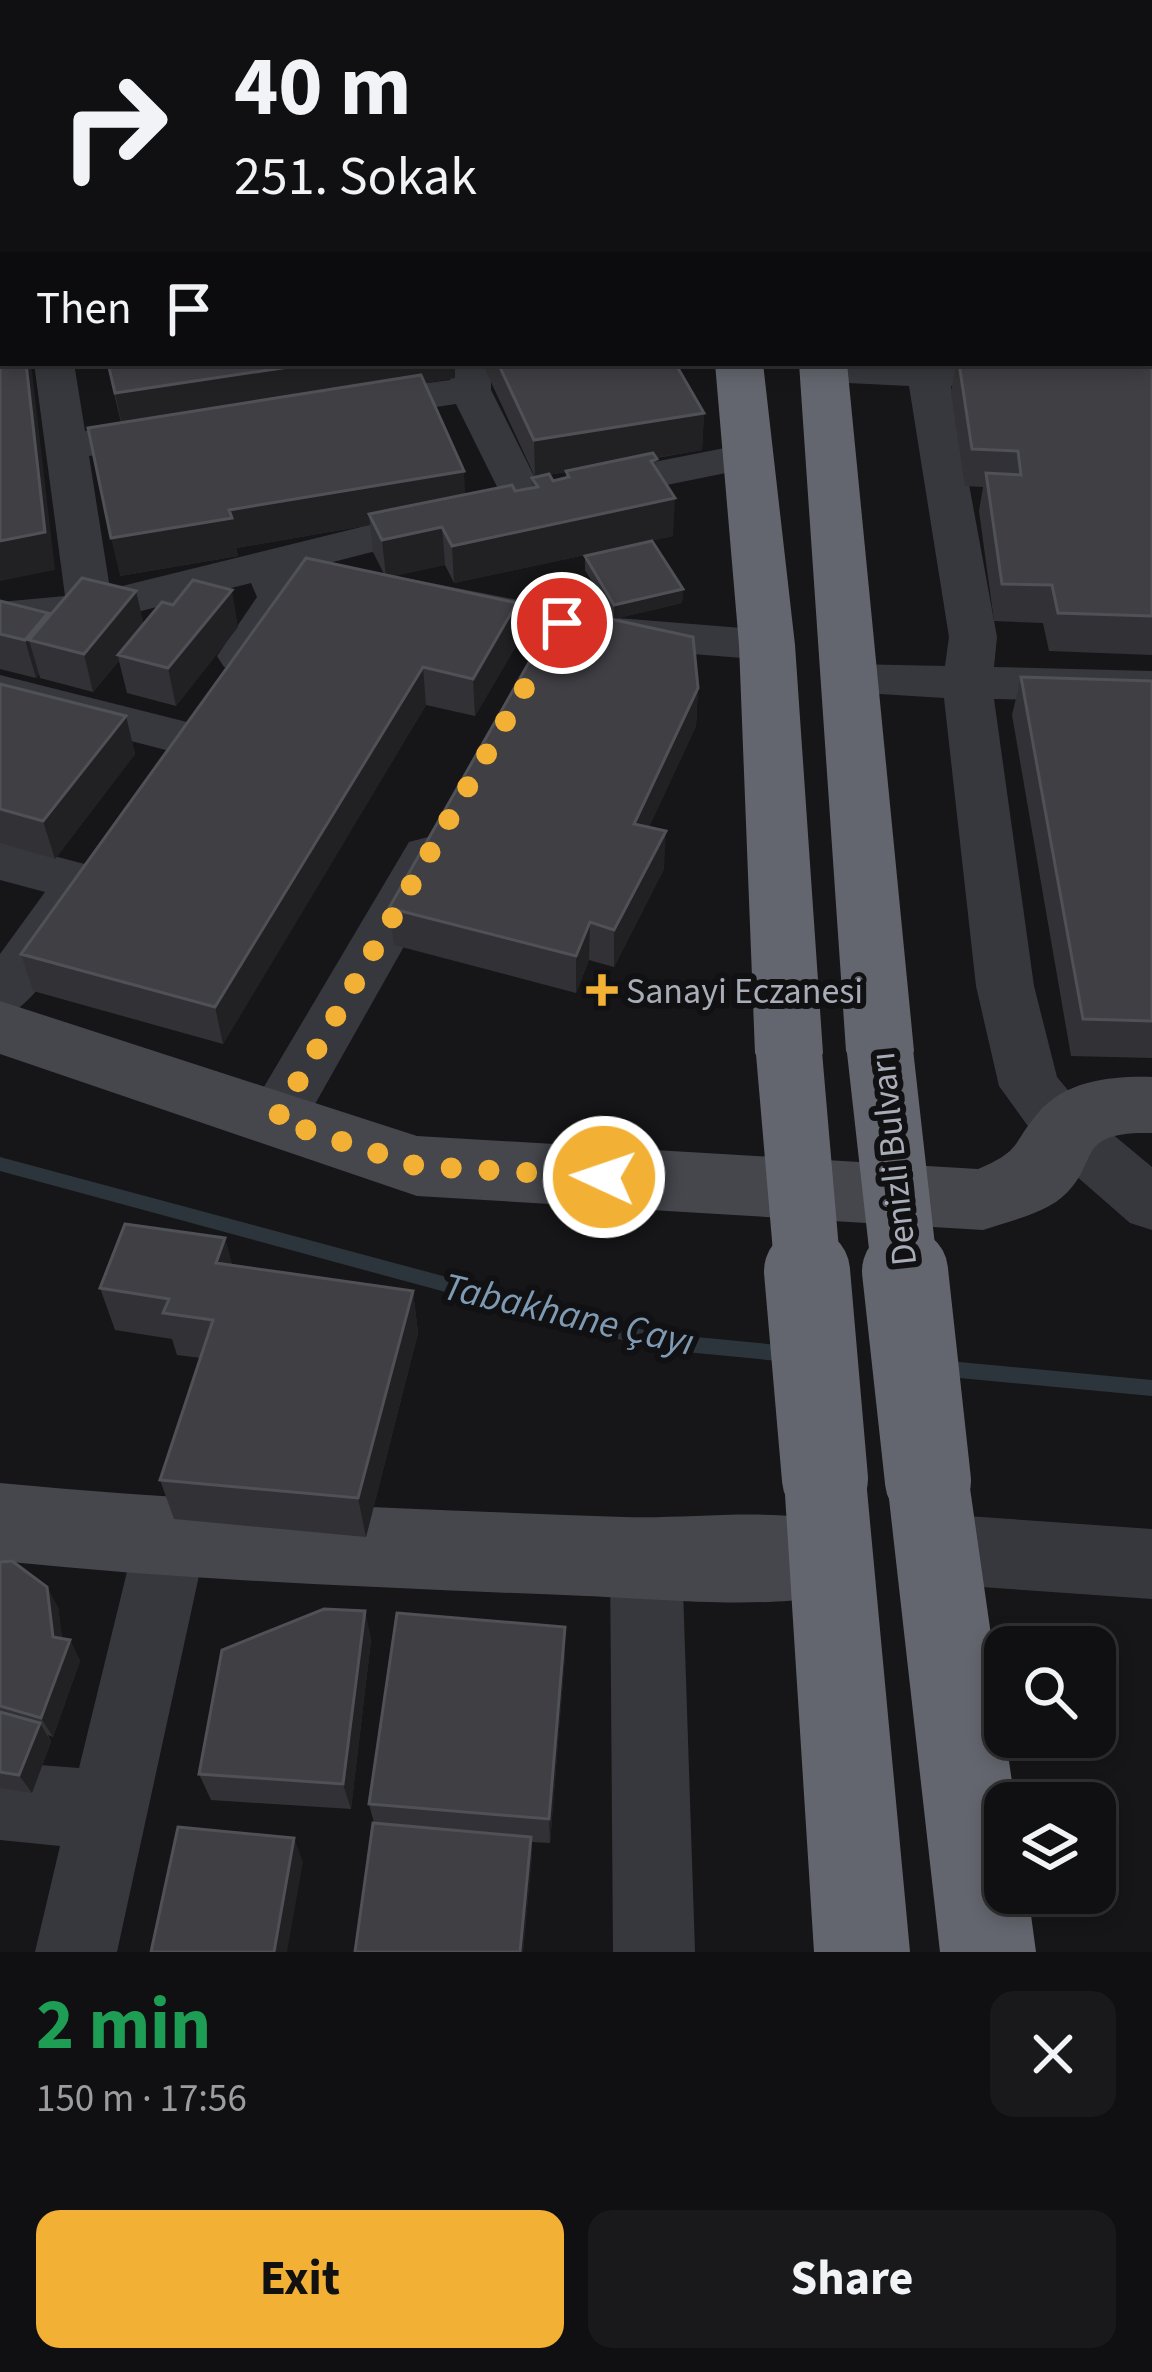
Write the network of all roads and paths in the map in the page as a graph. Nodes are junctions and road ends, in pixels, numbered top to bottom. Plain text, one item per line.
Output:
1 (53, 366) edge
2 (739, 366) edge
3 (822, 367) edge
4 (927, 368) edge
5 (995, 374) edge
6 (470, 376) edge
7 (313, 412) edge
8 (200, 428) edge
9 (66, 447) junction
10 (750, 456) junction
11 (524, 500) junction
12 (265, 564) junction
13 (90, 609) junction
14 (0, 617) edge
15 (767, 645) junction
16 (849, 680) junction
17 (967, 685) junction
18 (1152, 687) edge
19 (0, 691) edge
20 (454, 809) edge
21 (0, 861) edge
22 (0, 997) edge
23 (0, 1028) edge
24 (1152, 1105) edge
25 (276, 1120) junction
26 (1065, 1130) junction
27 (1152, 1204) edge
28 (933, 1515) junction
29 (827, 1519) junction
30 (0, 1522) edge
31 (171, 1539) junction
32 (646, 1558) junction
33 (1152, 1564) edge
34 (0, 1801) edge
35 (109, 1810) junction
36 (76, 1952) edge
37 (654, 1952) edge
38 (862, 1952) edge
39 (988, 1952) edge

1 - 9 street
2 - 10 highway
3 - 4 street
3 - 16 highway, Denizli Bulvarı
4 - 5 street
4 - 17 street
6 - 7 street
6 - 11 street
8 - 9 street
9 - 13 street
10 - 11 street
10 - 15 highway
11 - 12 street
12 - 13 street
12 - 15 street
12 - 19 street
13 - 14 street
15 - 29 highway, bridge
16 - 17 street
16 - 28 highway, Denizli Bulvarı, bridge
17 - 18 street
17 - 26 street
20 - 25 street
21 - 22 street
23 - 25 street
24 - 26 street
25 - 26 street
26 - 27 street
28 - 33 street
28 - 39 highway, Denizli Bulvarı
29 - 32 street
29 - 38 highway
30 - 31 street
31 - 32 street
31 - 35 street
32 - 37 street
34 - 35 street
35 - 36 street

